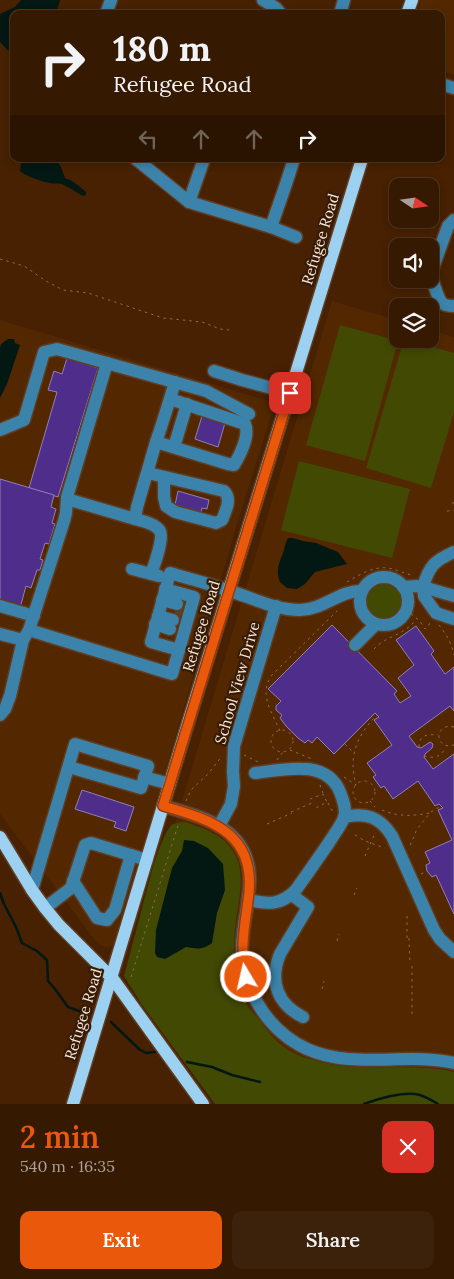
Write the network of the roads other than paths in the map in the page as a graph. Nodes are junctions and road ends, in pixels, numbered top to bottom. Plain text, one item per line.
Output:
1 (263, 0) edge
2 (278, 10) edge
3 (140, 162) edge
4 (203, 162) edge
5 (293, 162) edge
6 (361, 162) edge
7 (189, 202) junction
8 (454, 220) edge
9 (271, 227) junction
10 (296, 237) dead end
11 (454, 306) edge
12 (107, 363) junction
13 (214, 371) dead end
14 (175, 382) junction
15 (290, 393) junction
16 (170, 399) junction
17 (188, 404) junction
18 (247, 419) junction
19 (0, 430) edge
20 (156, 442) junction
21 (174, 447) junction
22 (148, 473) junction
23 (164, 478) junction
24 (67, 499) junction
25 (134, 519) junction
26 (454, 552) edge
27 (132, 568) dead end
28 (151, 574) junction
29 (403, 587) junction
30 (423, 587) junction
31 (229, 591) junction
32 (362, 591) junction
33 (454, 596) edge
34 (162, 603) junction
35 (0, 606) edge
36 (276, 606) junction
37 (34, 616) junction
38 (181, 618) junction
39 (454, 618) edge
40 (376, 624) junction
41 (0, 634) edge
42 (26, 635) junction
43 (356, 645) dead end
44 (180, 650) junction
45 (0, 715) edge
46 (69, 767) junction
47 (258, 769) road end
48 (144, 777) junction
49 (170, 784) junction
50 (163, 806) junction
51 (339, 814) junction
52 (219, 826) junction
53 (0, 836) edge
54 (131, 855) junction
55 (147, 860) junction
56 (73, 882) junction
57 (32, 890) junction
58 (292, 894) junction
59 (248, 900) junction
60 (45, 908) junction
61 (454, 952) edge
62 (111, 977) junction
63 (304, 1017) dead end
64 (454, 1063) edge
65 (73, 1104) edge
66 (203, 1104) edge

1 - 2 street
3 - 7 street
4 - 7 street
5 - 9 street
6 - 15 main road, Refugee Road
7 - 9 street
8 - 11 street
9 - 10 street
12 - 14 street
12 - 19 street
12 - 24 street
13 - 15 street
14 - 16 street
14 - 18 street
15 - 31 main road, Refugee Road
16 - 17 street
16 - 20 street
17 - 18 street
17 - 21 street
18 - 21 street
20 - 21 street
20 - 22 street
22 - 23 street
22 - 25 street
23 - 23 street
24 - 25 street
24 - 37 street
25 - 28 street
26 - 30 street
27 - 28 street
28 - 34 street
29 - 30 street
29 - 32 street
29 - 40 street
30 - 33 street
30 - 39 street
31 - 34 street
31 - 36 street
31 - 49 main road, Refugee Road
32 - 36 street
32 - 40 street
34 - 38 street
34 - 38 street
34 - 38 street
34 - 44 street
35 - 37 street
36 - 52 street, School View Drive
37 - 42 street
38 - 44 street
40 - 43 street
41 - 42 street
42 - 44 street
42 - 45 street
46 - 48 street
46 - 48 street
46 - 57 street
47 - 51 street
48 - 49 street
49 - 50 main road, Refugee Road
50 - 52 street
50 - 55 main road, Refugee Road
51 - 58 street
51 - 61 street
52 - 59 street
53 - 57 main road
54 - 55 street
54 - 56 street
54 - 56 street
55 - 62 main road, Refugee Road
56 - 60 street
57 - 60 main road
58 - 59 street
58 - 63 street
59 - 64 street
60 - 62 main road
62 - 65 main road, Refugee Road
62 - 66 main road

